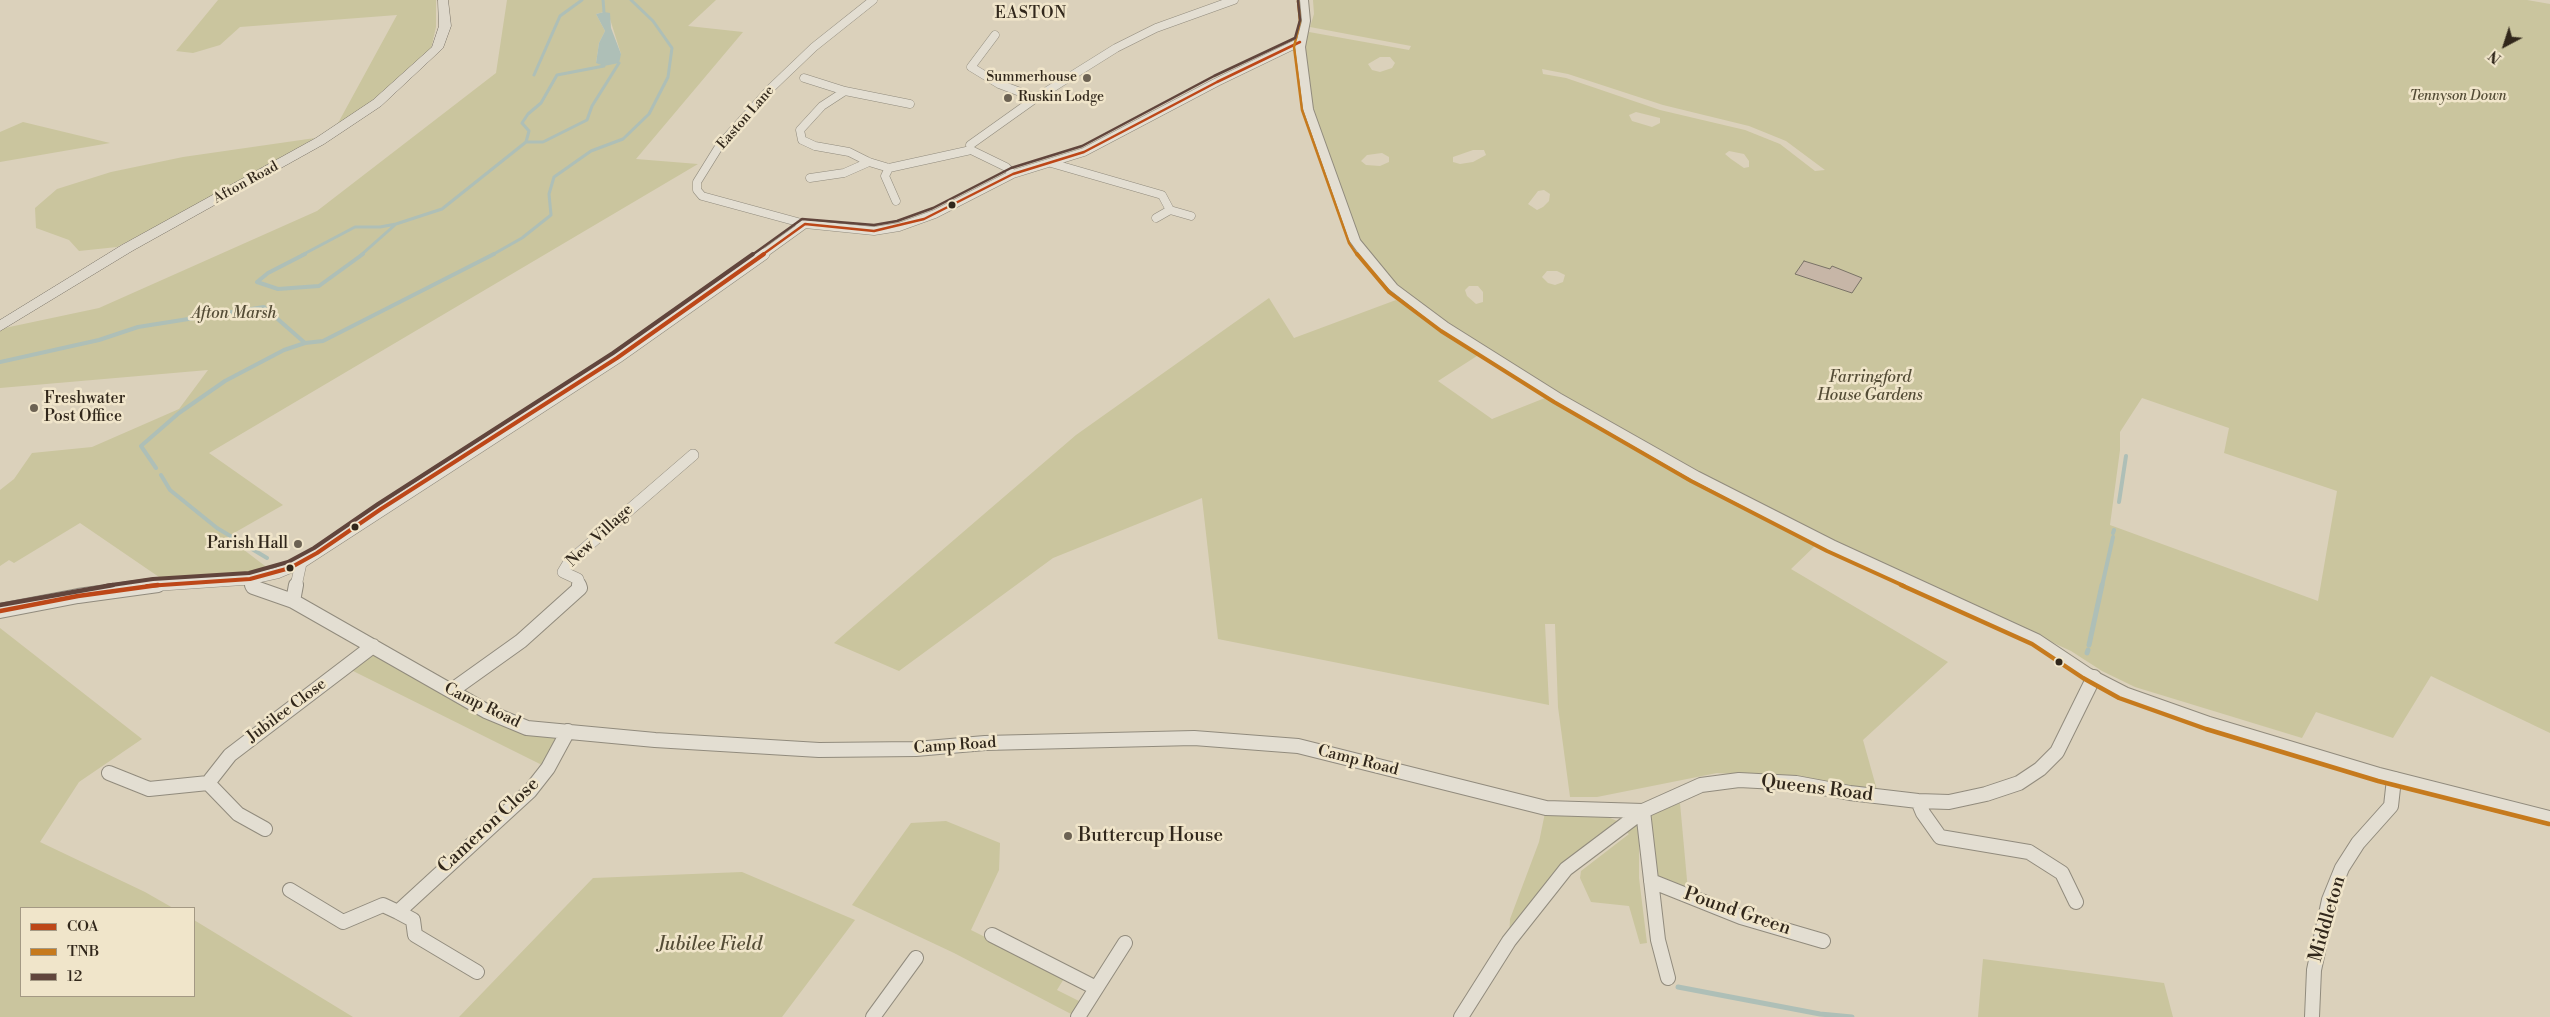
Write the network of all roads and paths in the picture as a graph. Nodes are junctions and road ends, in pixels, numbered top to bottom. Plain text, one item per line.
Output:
1 (443, 0) edge
2 (873, 0) edge
3 (1234, 0) edge
4 (1304, 0) edge
5 (995, 35) dead end
6 (1300, 42) junction
7 (804, 78) dead end
8 (845, 91) junction
9 (1036, 98) junction
10 (910, 104) dead end
11 (971, 150) junction
12 (869, 162) junction
13 (1051, 163) junction
14 (889, 168) junction
15 (1013, 174) junction
16 (810, 178) dead end
17 (896, 201) dead end
18 (1170, 210) junction
19 (1191, 216) dead end
20 (1156, 218) dead end
21 (805, 224) junction
22 (0, 326) edge
23 (693, 455) dead end
24 (301, 563) junction
25 (244, 580) junction
26 (293, 600) junction
27 (0, 611) edge
28 (373, 646) junction
29 (2094, 678) junction
30 (451, 691) junction
31 (568, 731) junction
32 (109, 773) dead end
33 (2394, 779) junction
34 (208, 783) junction
35 (1918, 801) junction
36 (1643, 810) junction
37 (2550, 818) edge
38 (265, 829) dead end
39 (1651, 881) junction
40 (290, 890) dead end
41 (2076, 902) dead end
42 (398, 912) junction
43 (992, 935) dead end
44 (1823, 941) dead end
45 (1125, 943) dead end
46 (916, 958) dead end
47 (477, 972) dead end
48 (1668, 978) dead end
49 (1096, 988) junction
50 (874, 1017) edge
51 (1078, 1017) edge
52 (1461, 1017) edge
53 (2312, 1017) edge

1 - 22 main road, Afton Road
2 - 21 street, Easton Lane
3 - 9 street
4 - 6 street
5 - 9 street
6 - 13 street
6 - 29 street
7 - 8 street
8 - 10 street
8 - 12 street
9 - 11 street
11 - 14 street
11 - 15 street
12 - 14 street
12 - 16 street
13 - 15 street
13 - 18 street
14 - 17 street
15 - 21 street
18 - 19 street
18 - 20 street
21 - 24 street
23 - 30 street, New Village
24 - 25 street
24 - 26 street
25 - 26 street, Camp Road
25 - 27 street
26 - 28 street, Camp Road
28 - 30 street, Camp Road
28 - 34 street, Jubilee Close
29 - 33 street
29 - 35 street, Queens Road
30 - 31 street, Camp Road
31 - 36 street, Camp Road
31 - 42 street, Cameron Close
32 - 34 street
33 - 37 street
33 - 53 street, Middleton
34 - 38 street
35 - 36 street, Queens Road
35 - 41 street
36 - 39 street
36 - 52 street, Queens Road
39 - 44 street, Pound Green
39 - 48 street
40 - 42 street
42 - 47 street
43 - 49 street
45 - 49 street
46 - 50 street
49 - 51 street

